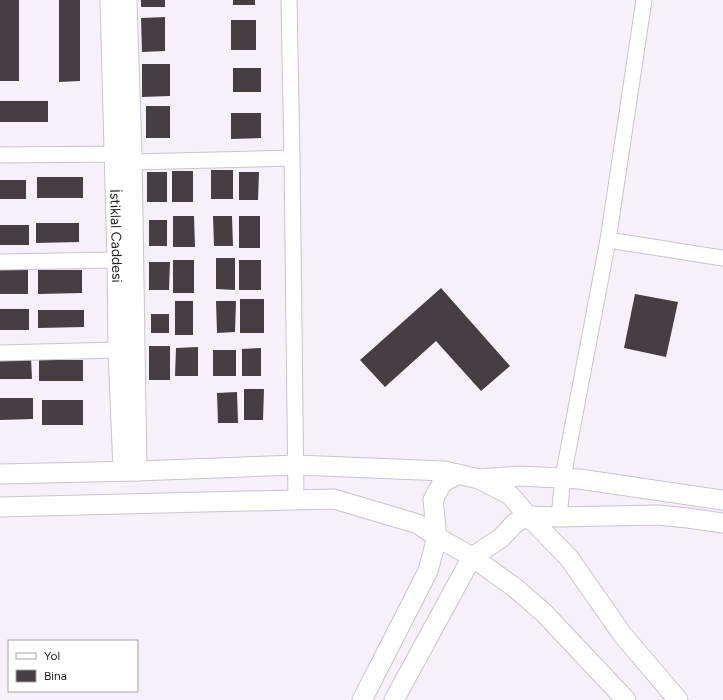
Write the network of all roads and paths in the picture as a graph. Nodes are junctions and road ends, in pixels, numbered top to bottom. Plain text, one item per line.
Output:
1 (110, 0) edge
2 (127, 0) edge
3 (289, 0) edge
4 (644, 0) edge
5 (0, 155) edge
6 (126, 157) junction
7 (292, 158) junction
8 (608, 240) junction
9 (723, 258) edge
10 (117, 260) junction
11 (0, 262) edge
12 (118, 350) junction
13 (0, 353) edge
14 (297, 465) junction
15 (130, 471) junction
16 (0, 474) edge
17 (458, 474) junction
18 (563, 477) junction
19 (479, 479) junction
20 (296, 499) junction
21 (723, 500) edge
22 (0, 507) edge
23 (528, 516) junction
24 (559, 517) junction
25 (723, 523) edge
26 (437, 537) junction
27 (472, 556) junction
28 (362, 700) edge
29 (394, 700) edge
30 (626, 700) edge
31 (678, 700) edge

1 - 6 street, İstiklal Caddesi
2 - 6 street, İstiklal Caddesi
3 - 7 street
4 - 8 street
5 - 6 street
6 - 7 street
6 - 10 street, İstiklal Caddesi
6 - 15 street, İstiklal Caddesi
7 - 14 street
8 - 9 street
8 - 18 street
10 - 11 street
10 - 12 street, İstiklal Caddesi
12 - 13 street
12 - 15 street, İstiklal Caddesi
14 - 15 street
14 - 17 street
14 - 20 street
15 - 16 street
17 - 19 street
17 - 26 street
18 - 19 street
18 - 21 street
18 - 24 street
19 - 23 street
20 - 22 street
20 - 26 street
23 - 24 street
23 - 27 street
23 - 31 street
24 - 25 street
26 - 27 street
26 - 28 street
27 - 29 street
27 - 30 street

